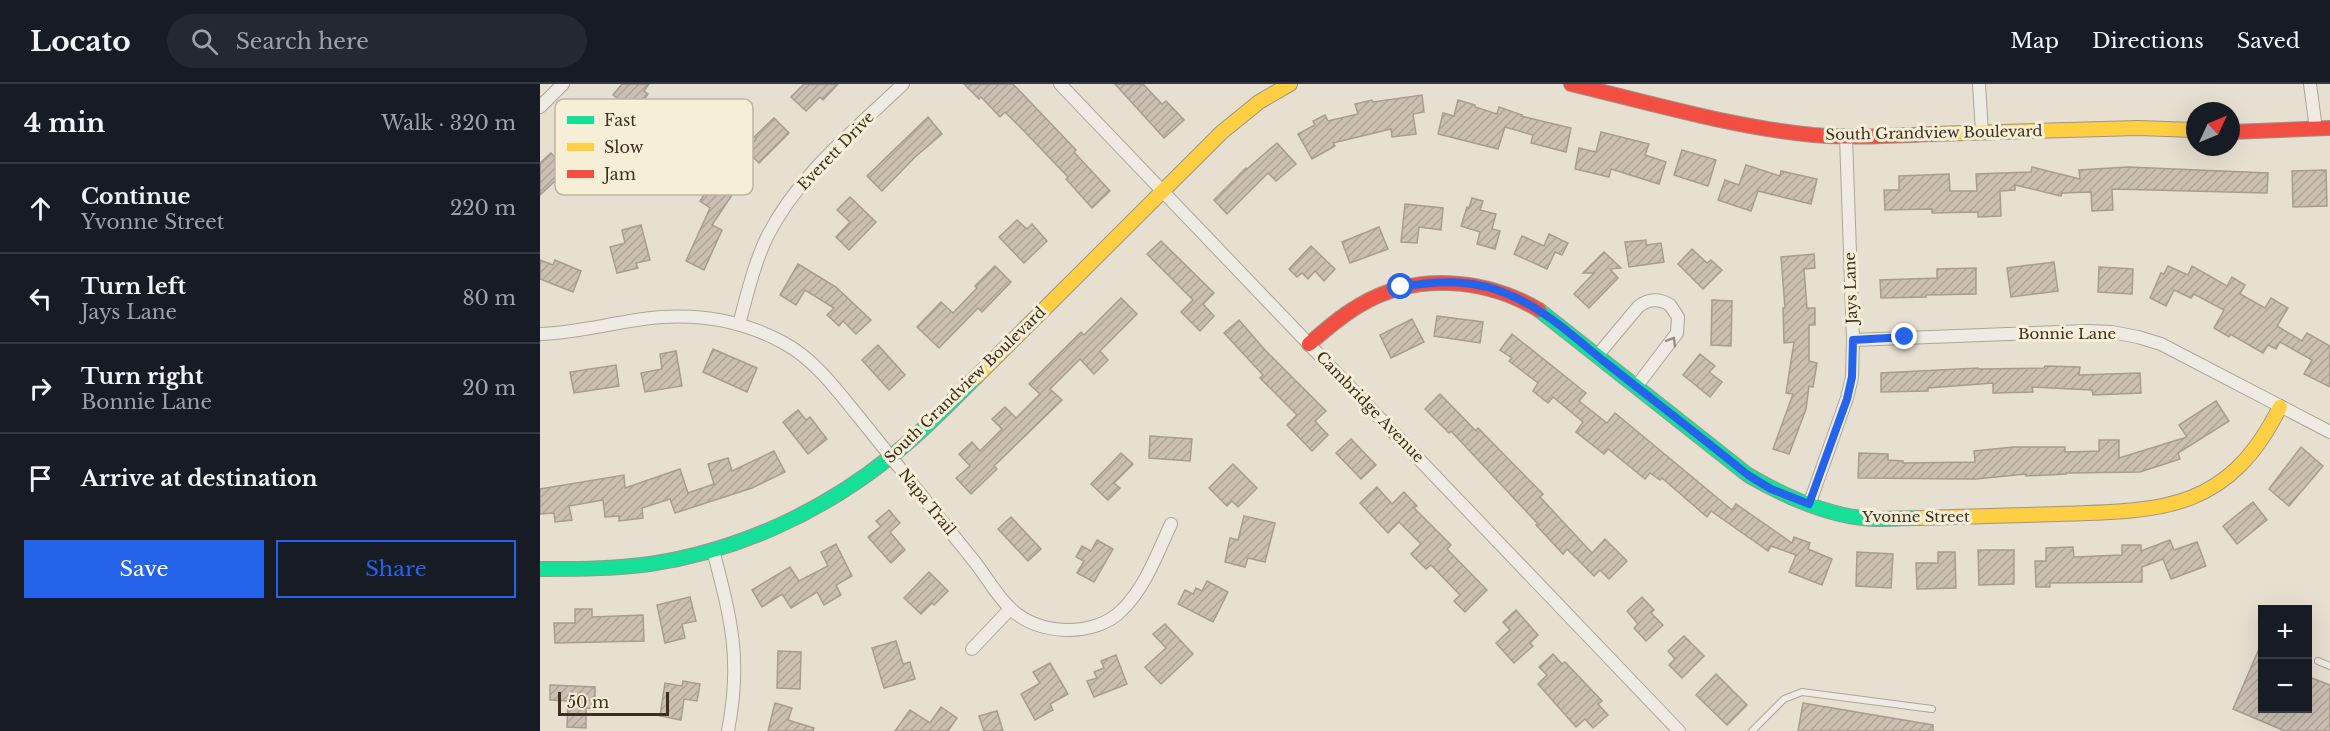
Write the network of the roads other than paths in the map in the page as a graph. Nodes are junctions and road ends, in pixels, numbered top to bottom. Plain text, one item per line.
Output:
1 (563, 84) edge
2 (903, 84) edge
3 (1060, 84) edge
4 (1290, 84) edge
5 (1571, 84) edge
6 (1979, 84) edge
7 (2310, 84) edge
8 (540, 106) edge
9 (2323, 128) edge
10 (2186, 130) edge
11 (2240, 132) edge
12 (1982, 133) junction
13 (1846, 137) junction
14 (1163, 190) junction
15 (740, 324) junction
16 (540, 333) edge
17 (1853, 340) junction
18 (1309, 344) junction
19 (1597, 356) junction
20 (1636, 387) junction
21 (2280, 407) junction
22 (2330, 432) edge
23 (892, 458) junction
24 (1809, 504) junction
25 (1171, 524) dead end
26 (713, 550) junction
27 (540, 569) edge
28 (1010, 609) junction
29 (972, 649) dead end
30 (2318, 661) dead end
31 (2330, 666) edge
32 (1932, 709) dead end
33 (728, 731) edge
34 (1679, 731) edge
35 (1752, 731) edge

1 - 8 street
2 - 15 street, Everett Drive
3 - 14 street, Cambridge Avenue
4 - 14 street, South Grandview Boulevard
5 - 13 street, South Grandview Boulevard
6 - 12 street
7 - 9 street
9 - 11 street
10 - 12 street, South Grandview Boulevard
12 - 13 street, South Grandview Boulevard
13 - 17 street, Jays Lane
14 - 18 street, Cambridge Avenue
14 - 23 street, South Grandview Boulevard
15 - 16 street, Napa Trail
15 - 23 street, Napa Trail
17 - 21 street, Bonnie Lane
17 - 24 street, Jays Lane
18 - 19 street, Yvonne Street
18 - 34 street, Cambridge Avenue
19 - 20 street, Yvonne Street
20 -> 19 street
20 - 24 street, Yvonne Street
21 - 22 street, Bonnie Lane
21 - 24 street, Yvonne Street
23 - 26 street, South Grandview Boulevard
23 - 28 street, Napa Trail
25 - 28 street, Napa Trail
26 - 27 street, South Grandview Boulevard
26 - 33 street
28 - 29 street
30 - 31 lane
32 - 35 lane

